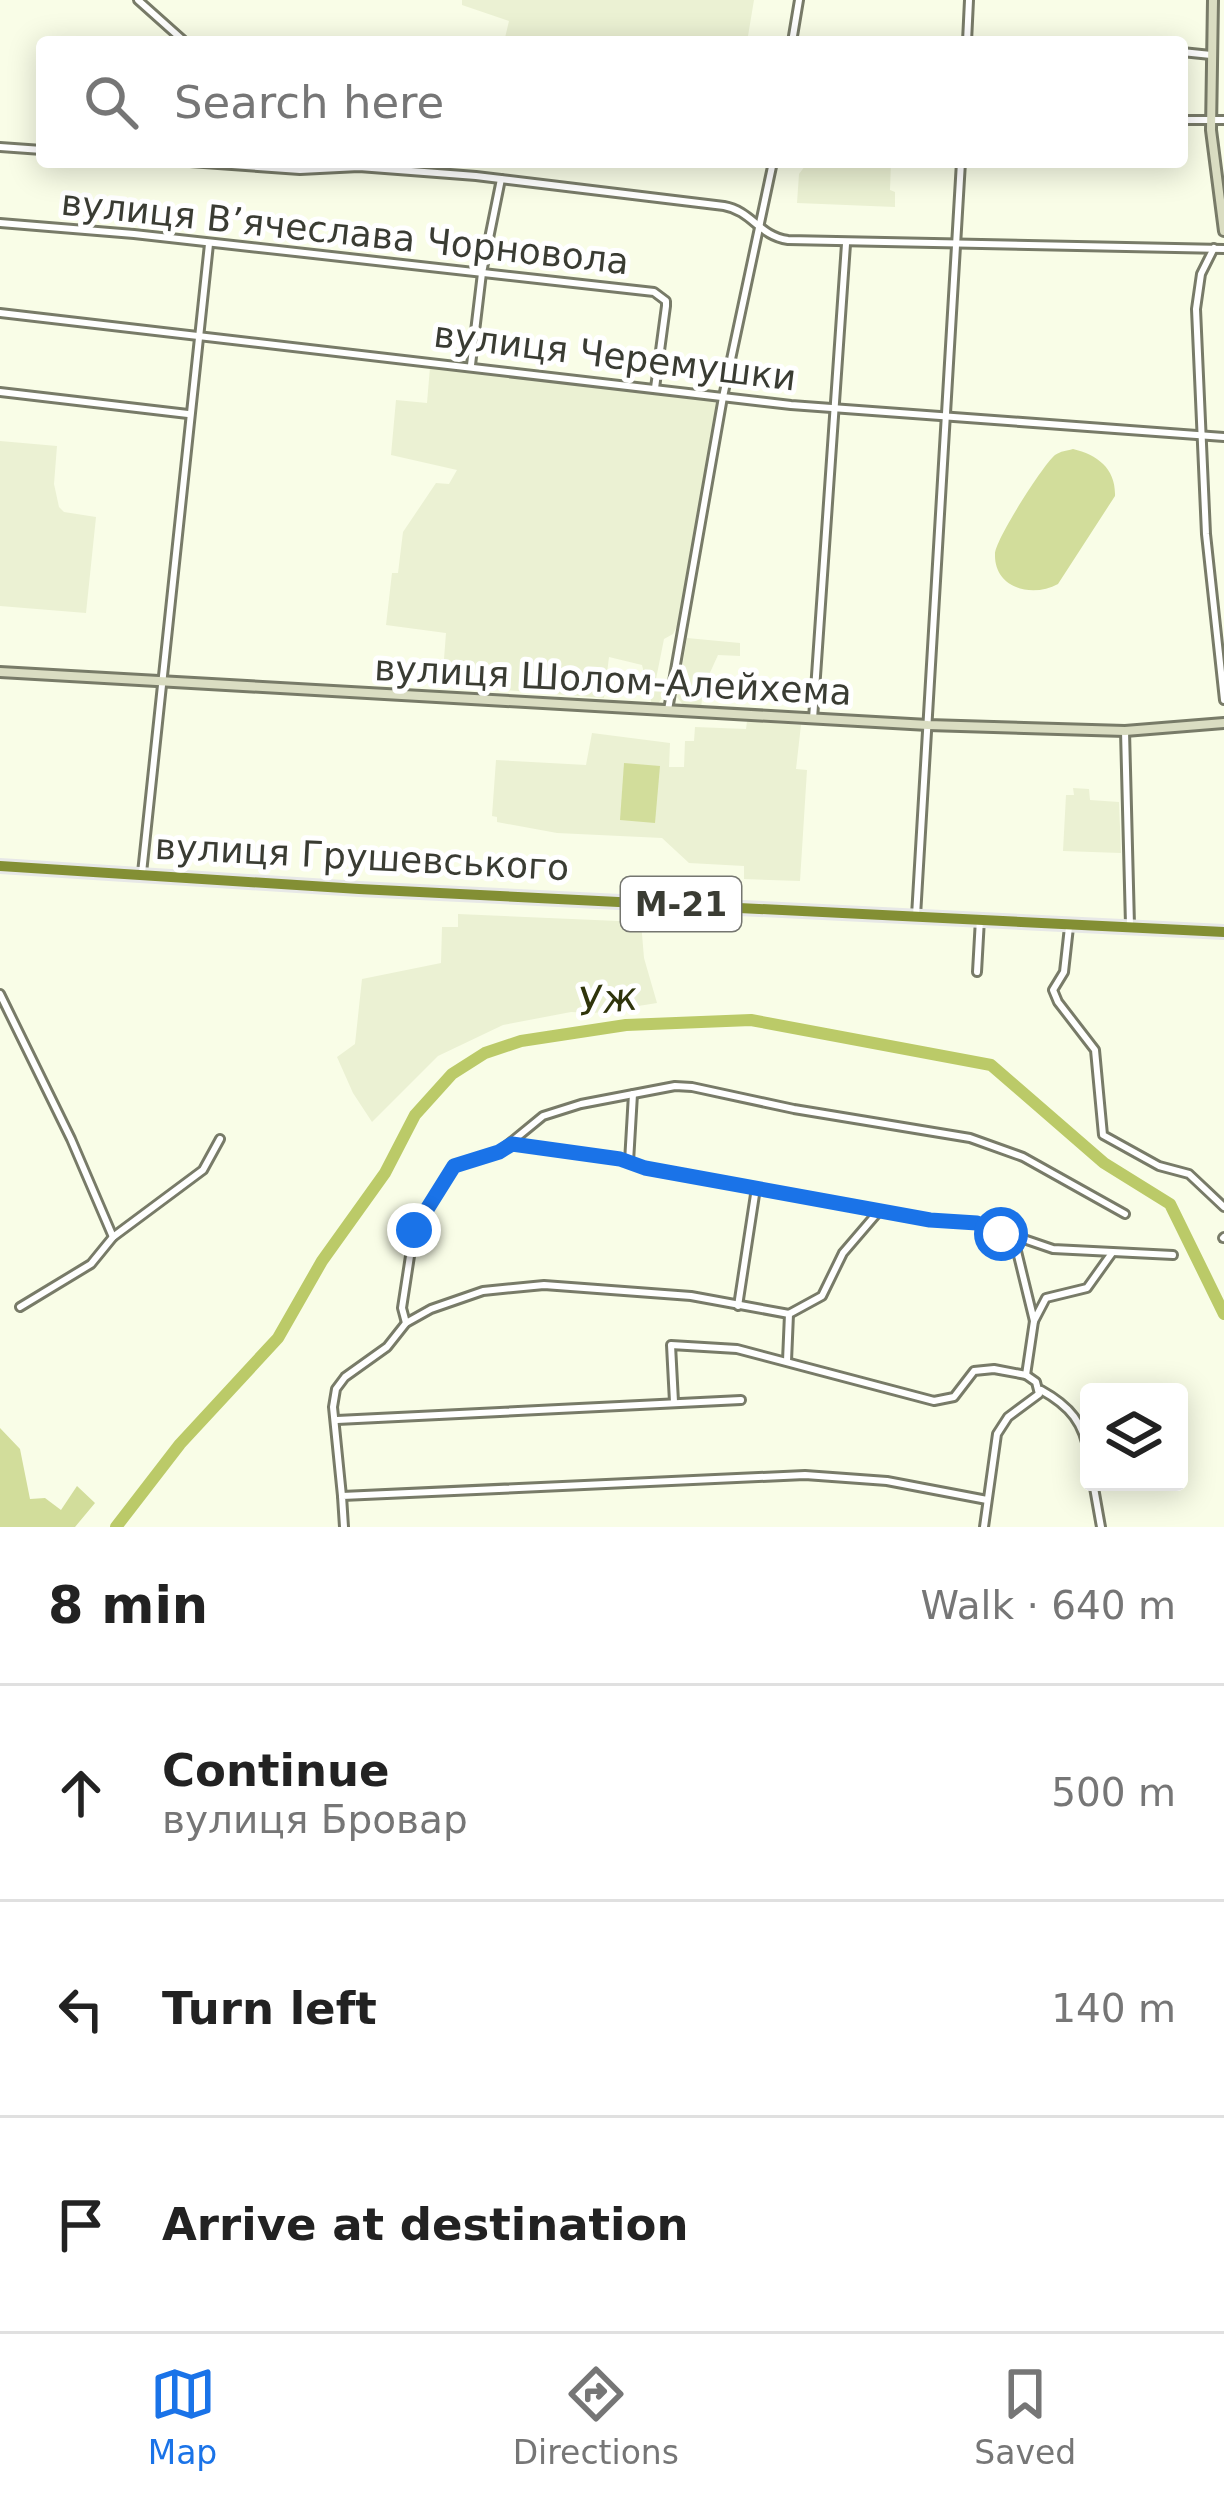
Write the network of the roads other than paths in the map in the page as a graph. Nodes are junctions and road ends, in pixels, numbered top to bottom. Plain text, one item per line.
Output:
1 (138, 0) edge
2 (799, 0) edge
3 (969, 0) edge
4 (1213, 0) edge
5 (178, 36) edge
6 (793, 36) edge
7 (968, 36) edge
8 (1188, 53) edge
9 (1211, 56) junction
10 (1188, 120) edge
11 (1211, 120) junction
12 (1224, 120) edge
13 (0, 147) edge
14 (36, 150) edge
15 (272, 168) edge
16 (319, 168) edge
17 (395, 168) edge
18 (771, 168) edge
19 (961, 168) edge
20 (501, 179) junction
21 (0, 224) edge
22 (761, 230) junction
23 (1224, 231) edge
24 (846, 242) junction
25 (208, 244) junction
26 (956, 245) junction
27 (1214, 248) junction
28 (1224, 249) edge
29 (482, 273) junction
30 (0, 313) edge
31 (198, 335) junction
32 (471, 365) junction
33 (655, 388) junction
34 (0, 392) edge
35 (723, 397) junction
36 (836, 409) junction
37 (188, 414) junction
38 (946, 414) junction
39 (1204, 435) junction
40 (1224, 436) edge
41 (0, 672) edge
42 (162, 682) junction
43 (1224, 700) edge
44 (668, 710) junction
45 (813, 719) junction
46 (1224, 723) edge
47 (928, 724) junction
48 (1126, 730) junction
49 (0, 866) edge
50 (142, 875) junction
51 (916, 916) junction
52 (980, 919) junction
53 (1070, 923) junction
54 (1130, 926) junction
55 (1224, 932) edge
56 (977, 972) dead end
57 (0, 994) edge
58 (633, 1094) junction
59 (220, 1139) dead end
60 (512, 1144) junction
61 (629, 1162) junction
62 (756, 1188) junction
63 (1224, 1207) edge
64 (879, 1211) junction
65 (1125, 1214) dead end
66 (113, 1237) junction
67 (1014, 1239) junction
68 (1112, 1253) junction
69 (1168, 1254) dead end
70 (738, 1306) junction
71 (20, 1307) dead end
72 (789, 1314) junction
73 (1034, 1321) junction
74 (406, 1323) junction
75 (787, 1361) junction
76 (1026, 1375) junction
77 (1040, 1389) junction
78 (741, 1400) dead end
79 (674, 1402) junction
80 (337, 1420) junction
81 (1080, 1424) edge
82 (1095, 1491) edge
83 (343, 1496) junction
84 (987, 1500) junction
85 (344, 1527) edge
86 (984, 1527) edge
87 (1101, 1527) edge

1 - 5 street
2 - 6 street
3 - 7 street
4 - 9 street
8 - 9 street
9 - 11 street
10 - 11 street
11 - 12 street
11 - 23 street
13 - 14 street
15 - 16 street
17 - 20 street
18 - 22 street
19 - 26 street
20 - 22 street
20 - 29 street
21 - 25 street, вулиця Вʼячеслава Чорновола
22 - 24 street
22 - 35 street
24 - 26 street
24 - 36 street
25 - 29 street, вулиця Вʼячеслава Чорновола
25 - 31 street
26 - 27 street
26 - 38 street
27 - 28 street
27 - 39 street
29 - 32 street
29 - 33 street, вулиця Вʼячеслава Чорновола
30 - 31 street, вулиця Черемушки
31 - 32 street, вулиця Черемушки
31 - 37 street
32 - 33 street, вулиця Черемушки
33 - 35 street, вулиця Черемушки
34 - 37 street
35 - 36 street, вулиця Черемушки
35 - 44 street
36 - 38 street, вулиця Черемушки
36 - 45 street
37 - 42 street
38 - 39 street, вулиця Черемушки
38 - 47 street
39 - 40 street, вулиця Черемушки
39 - 43 street
41 - 42 street, вулиця Шолом-Алейхема
42 - 44 street, вулиця Шолом-Алейхема
42 - 50 street
44 - 45 street, вулиця Шолом-Алейхема
45 - 47 street, вулиця Шолом-Алейхема
46 - 48 street, вулиця Шолом-Алейхема
47 - 48 street, вулиця Шолом-Алейхема
47 - 51 street
48 - 54 street
49 - 50 highway, вулиця Грушевського / М-21
50 - 51 highway, вулиця Грушевського / М-21
51 - 52 highway, вулиця Грушевського / М-21
52 - 53 highway, вулиця Грушевського / М-21
52 - 56 street
53 - 54 highway, вулиця Грушевського / М-21
53 - 63 street
54 - 55 highway, вулиця Грушевського / М-21
57 - 66 street
58 - 60 street
58 - 61 street
58 - 65 street
59 - 66 street
60 - 61 street
60 - 74 street
61 - 62 street
62 - 64 street
62 - 70 street
64 - 67 street
64 - 72 street
66 - 71 street
67 - 68 street
67 - 73 street
68 - 69 street
68 - 73 street
70 - 72 street
70 - 74 street
72 - 75 street
73 - 76 street
74 - 80 street
75 - 76 street
75 - 79 street
76 - 77 street
77 - 81 street
77 - 84 street
78 - 79 street
79 - 80 street
80 - 83 street
82 - 87 street
83 - 84 street
83 - 85 street
84 - 86 street

